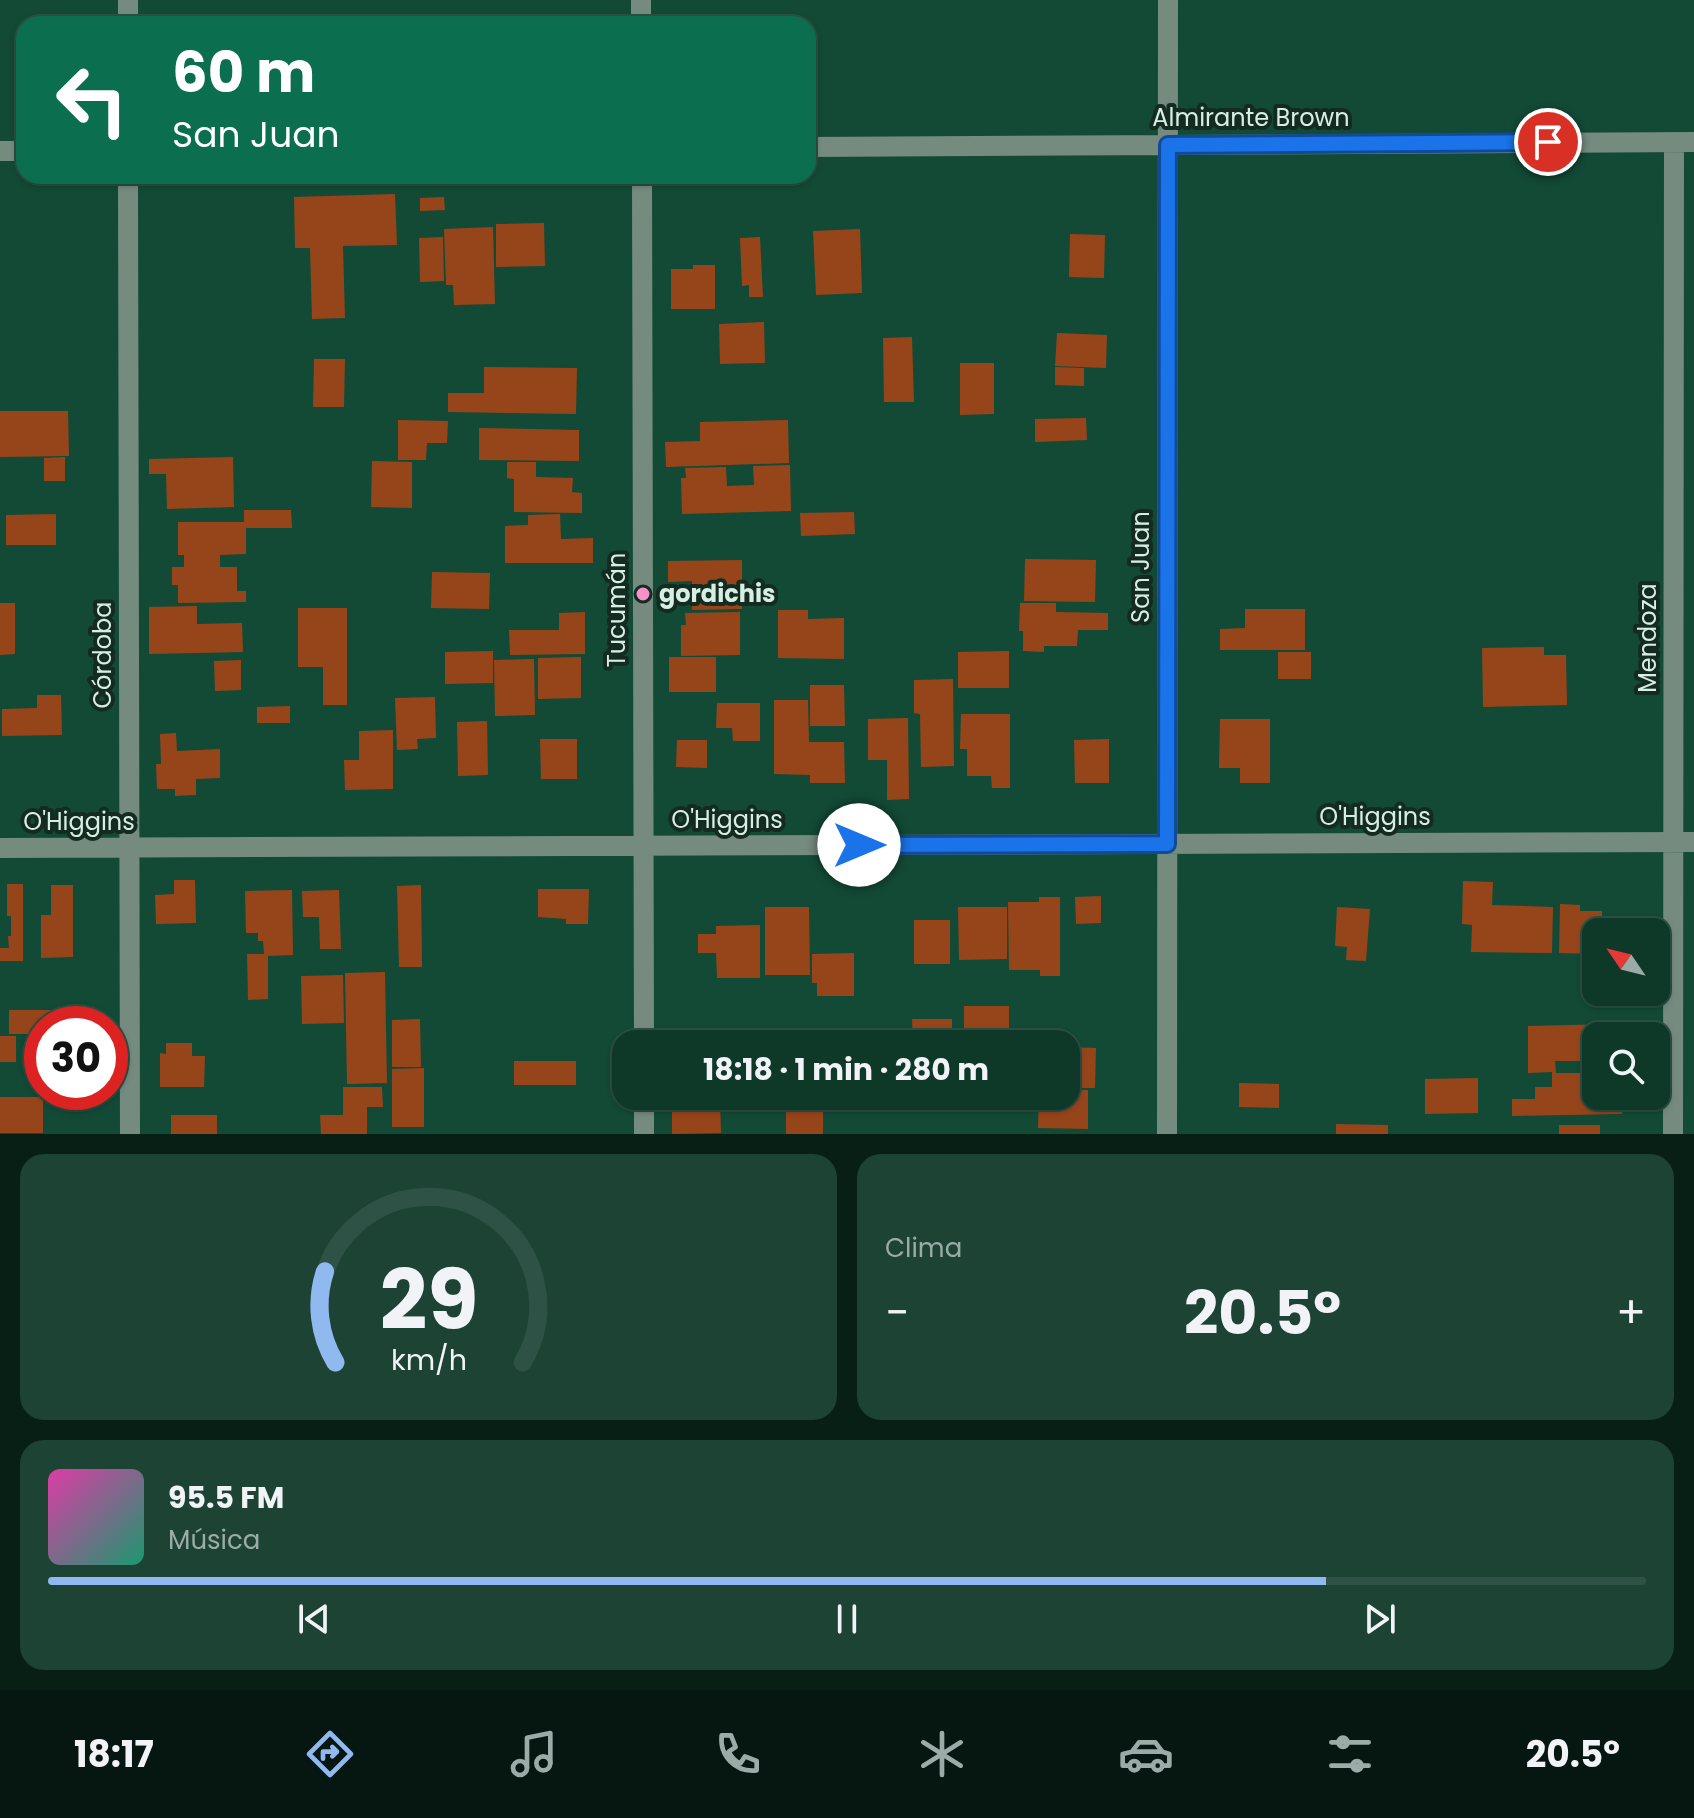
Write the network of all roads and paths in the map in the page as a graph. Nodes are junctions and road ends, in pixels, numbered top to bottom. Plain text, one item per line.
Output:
1 (1168, 0) edge
2 (1684, 142) edge
3 (1168, 145) junction
4 (816, 147) edge
5 (128, 184) edge
6 (642, 184) edge
7 (1684, 842) edge
8 (1167, 844) junction
9 (643, 846) junction
10 (0, 848) edge
11 (130, 848) junction
12 (644, 1030) edge
13 (644, 1110) edge
14 (130, 1134) edge
15 (644, 1134) edge
16 (1167, 1134) edge
17 (1673, 1134) edge

1 - 3 street, San Juan
2 - 3 street, Almirante Brown
2 - 7 street, Mendoza
3 - 4 street, Almirante Brown
3 - 8 street, San Juan
5 - 11 street, Córdoba
6 - 9 street, Tucumán
7 - 8 street, O'Higgins
7 - 17 street, Mendoza
8 - 9 street, O'Higgins
8 - 16 street, San Juan
9 - 11 street, O'Higgins
9 - 12 street, Tucumán
10 - 11 street, O'Higgins
11 - 14 street, Córdoba
13 - 15 street

